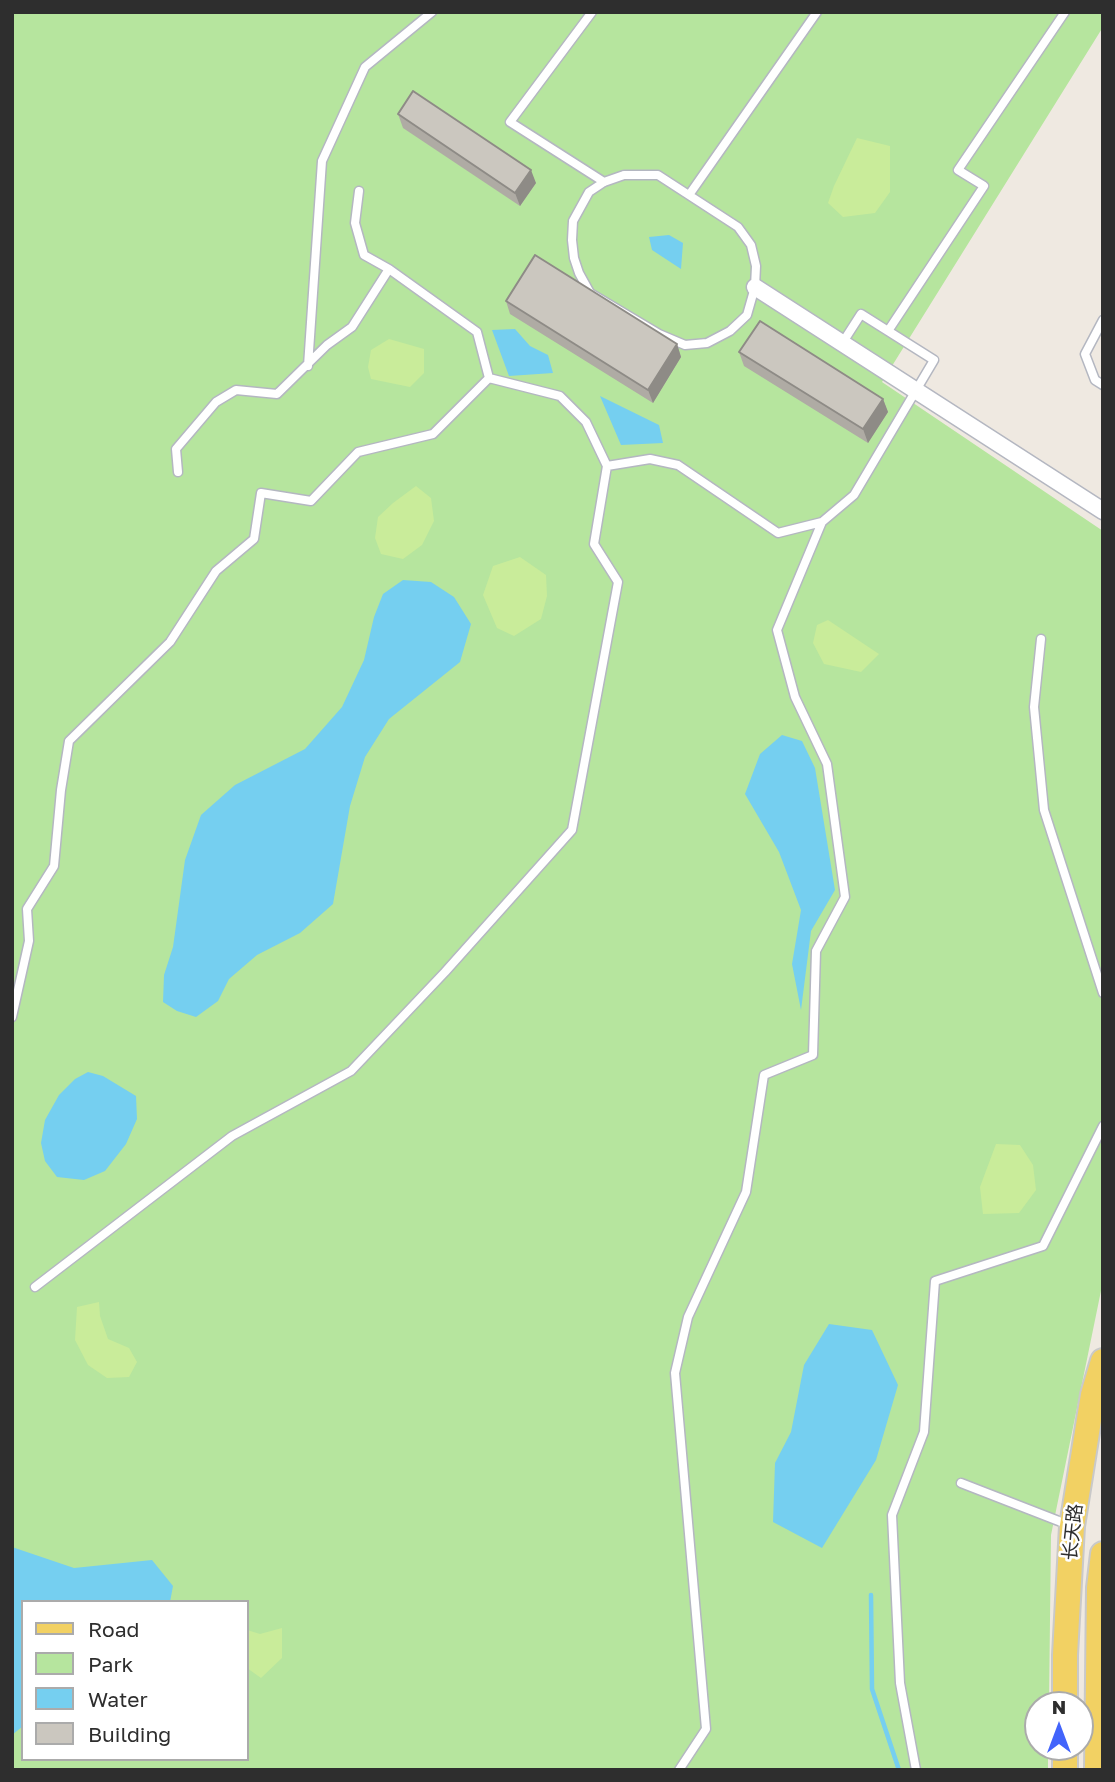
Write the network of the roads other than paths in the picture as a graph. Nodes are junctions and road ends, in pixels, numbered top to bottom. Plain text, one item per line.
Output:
1 (432, 12) edge
2 (592, 12) edge
3 (817, 12) edge
4 (1065, 12) edge
5 (604, 182) junction
6 (359, 191) dead end
7 (689, 195) junction
8 (389, 268) junction
9 (755, 287) junction
10 (1103, 320) edge
11 (888, 331) junction
12 (843, 342) junction
13 (308, 366) junction
14 (489, 379) junction
15 (1103, 385) edge
16 (916, 390) junction
17 (607, 466) junction
18 (178, 472) dead end
19 (1103, 511) edge
20 (822, 522) junction
21 (1041, 639) dead end
22 (1103, 993) edge
23 (12, 1017) edge
24 (1103, 1126) edge
25 (35, 1287) dead end
26 (1103, 1360) edge
27 (961, 1483) dead end
28 (1072, 1526) junction
29 (1103, 1554) edge
30 (1101, 1588) edge
31 (1065, 1691) edge
32 (679, 1770) edge
33 (916, 1770) edge
34 (1097, 1770) edge

1 - 13 lane
2 - 5 lane
3 - 7 lane
4 - 11 lane
5 - 7 lane
5 - 9 lane
6 - 8 lane
7 - 9 lane
8 - 13 lane
8 - 14 lane
9 - 12 street
10 - 15 lane
11 - 12 lane
11 - 16 lane
12 - 16 street
13 - 18 lane
14 - 17 lane
14 - 23 lane
16 - 19 street
16 - 20 lane
17 - 20 lane
17 - 25 lane
20 - 32 lane
21 - 22 lane
24 - 33 lane
26 - 28 main road, 长天路
27 - 28 lane
28 - 31 main road, 长天路
29 - 30 main road, 长天路
30 - 34 main road, 长天路

